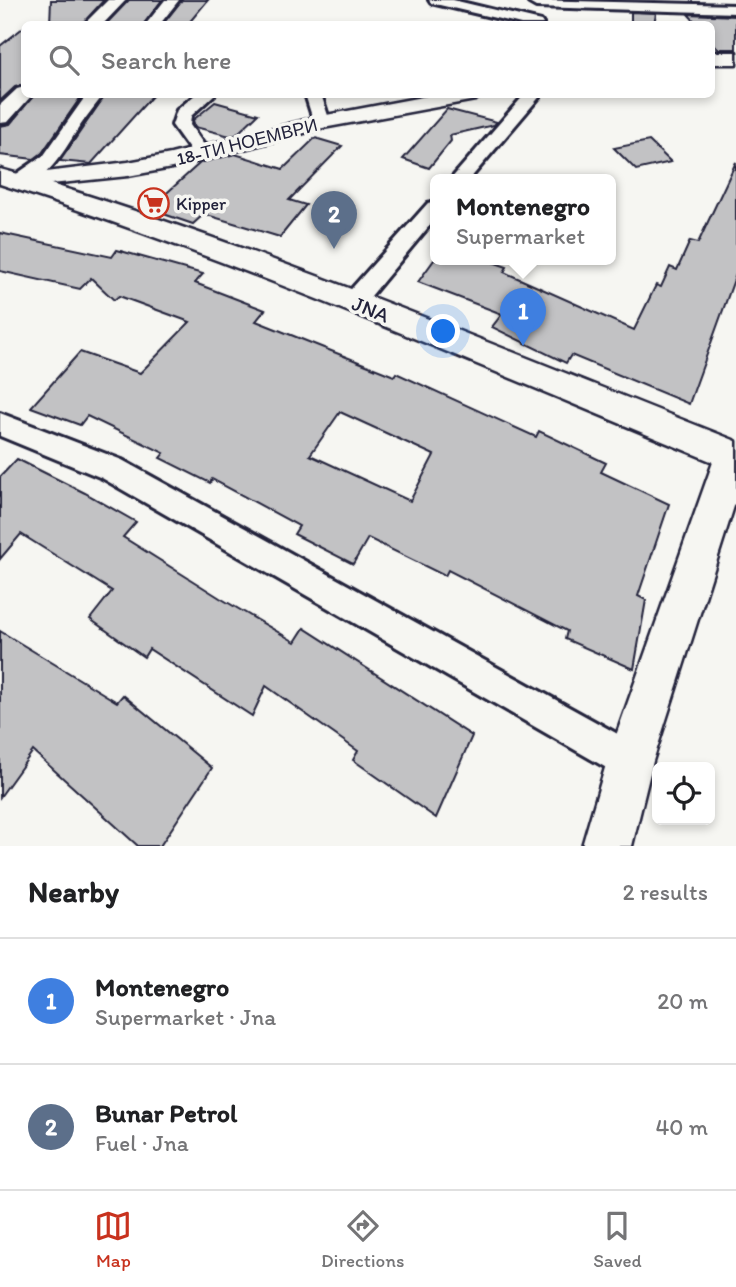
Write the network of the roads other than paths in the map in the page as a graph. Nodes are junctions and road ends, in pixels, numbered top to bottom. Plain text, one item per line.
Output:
1 (118, 0) edge
2 (172, 0) edge
3 (436, 0) edge
4 (536, 4) dead end
5 (736, 9) edge
6 (96, 21) edge
7 (155, 21) edge
8 (524, 21) edge
9 (715, 58) edge
10 (736, 58) edge
11 (21, 96) edge
12 (93, 98) edge
13 (202, 98) edge
14 (314, 98) edge
15 (453, 98) edge
16 (531, 98) edge
17 (0, 117) edge
18 (321, 122) junction
19 (200, 152) junction
20 (172, 161) junction
21 (464, 174) edge
22 (9, 178) edge
23 (135, 199) junction
24 (430, 214) edge
25 (352, 302) junction
26 (0, 424) edge
27 (735, 451) edge
28 (630, 761) junction
29 (607, 846) edge

1 - 6 street
2 - 7 street
3 - 8 street
4 - 5 street
9 - 10 street
11 - 17 street
12 - 22 street
13 - 19 street
14 - 18 street
15 - 18 street, 18-ТИ НОЕМВРИ
16 - 21 street
18 - 19 street, 18-ТИ НОЕМВРИ
19 - 20 street, 18-ТИ НОЕМВРИ
20 - 22 street, 18-ТИ НОЕМВРИ
20 - 23 street
22 - 23 street, JNA
23 - 25 street, JNA
24 - 25 street
25 - 27 street, JNA
26 - 28 street
27 - 28 street
28 - 29 street

